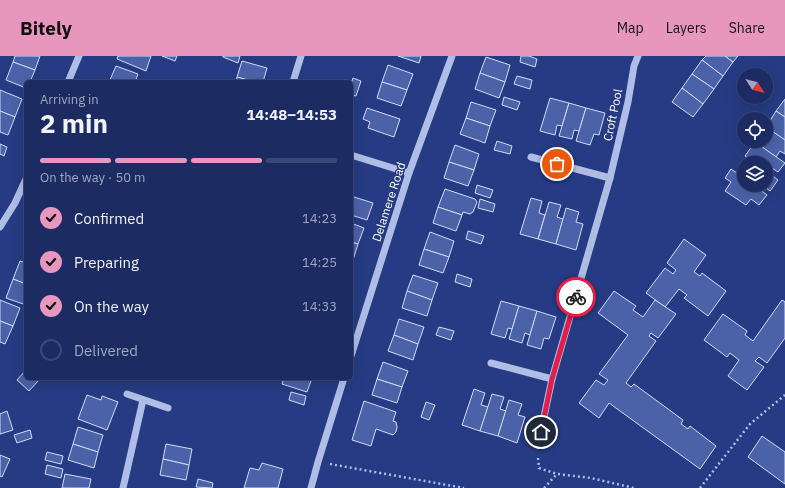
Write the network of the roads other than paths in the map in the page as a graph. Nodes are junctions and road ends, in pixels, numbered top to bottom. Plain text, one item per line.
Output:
1 (79, 56) edge
2 (301, 56) edge
3 (452, 56) edge
4 (638, 56) edge
5 (69, 80) edge
6 (294, 80) edge
7 (353, 156) edge
8 (531, 157) dead end
9 (409, 173) junction
10 (610, 178) junction
11 (24, 183) edge
12 (0, 227) edge
13 (353, 350) edge
14 (492, 363) dead end
15 (552, 379) junction
16 (343, 380) edge
17 (127, 394) dead end
18 (144, 400) junction
19 (168, 408) dead end
20 (538, 445) road end
21 (123, 488) edge
22 (311, 488) edge

1 - 5 street
2 - 6 street
3 - 9 street, Delamere Road
4 - 10 street, Croft Pool
7 - 9 street
8 - 10 street
9 - 13 street, Delamere Road
10 - 15 street, Croft Pool
11 - 12 street
14 - 15 street
15 - 20 street, Croft Pool
16 - 22 street
17 - 18 street
18 - 19 street
18 - 21 street

